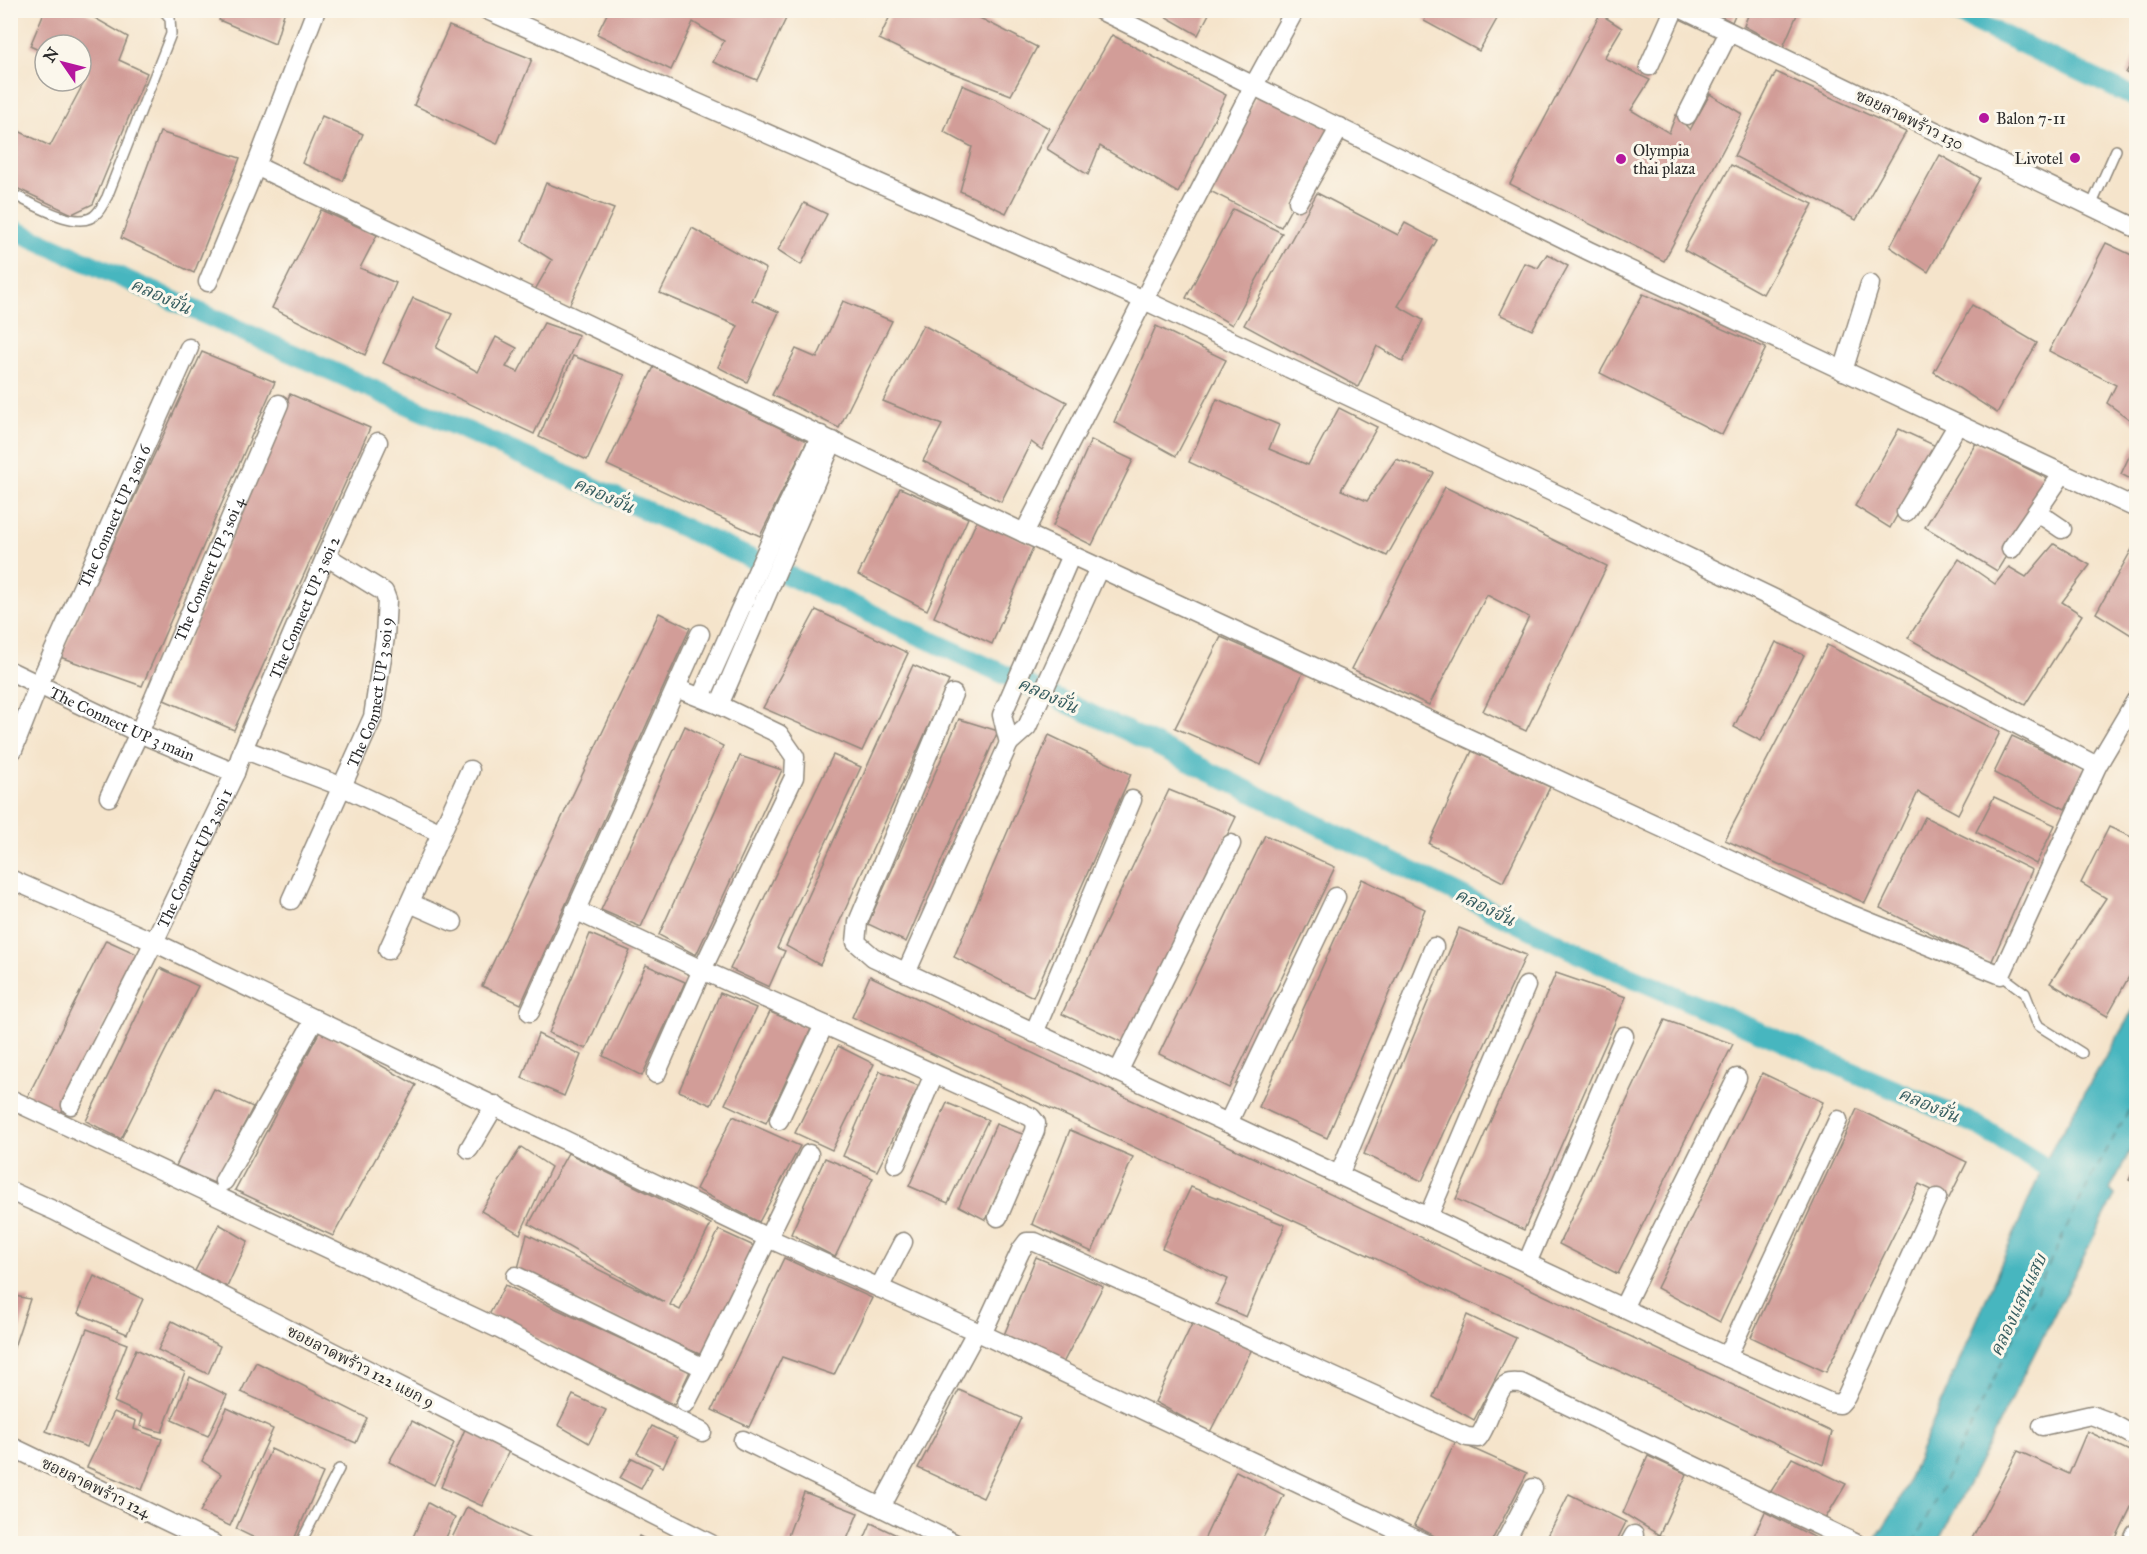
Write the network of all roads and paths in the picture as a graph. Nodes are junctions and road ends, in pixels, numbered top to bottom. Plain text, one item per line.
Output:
1 (163, 10) edge
2 (316, 10) edge
3 (487, 10) edge
4 (1100, 10) edge
5 (1295, 10) edge
6 (1674, 10) edge
7 (1684, 10) edge
8 (1729, 32) junction
9 (1649, 66) dead end
10 (1254, 85) junction
11 (1687, 115) dead end
12 (1340, 127) junction
13 (2116, 150) dead end
14 (256, 166) junction
15 (10, 193) edge
16 (1298, 201) dead end
17 (2091, 206) junction
18 (2136, 228) edge
19 (208, 282) dead end
20 (1870, 284) dead end
21 (1144, 300) junction
22 (189, 348) dead end
23 (1843, 371) junction
24 (279, 404) dead end
25 (1958, 424) junction
26 (827, 438) junction
27 (378, 442) dead end
28 (2063, 474) junction
29 (2136, 508) edge
30 (1906, 512) dead end
31 (2037, 512) junction
32 (2062, 529) dead end
33 (1024, 533) junction
34 (2010, 549) dead end
35 (1071, 555) junction
36 (326, 556) junction
37 (1099, 568) junction
38 (760, 587) junction
39 (700, 634) dead end
40 (10, 671) edge
41 (39, 684) junction
42 (676, 688) junction
43 (953, 693) dead end
44 (701, 697) junction
45 (2136, 700) edge
46 (719, 705) junction
47 (139, 733) junction
48 (1009, 743) junction
49 (243, 749) junction
50 (13, 750) dead end
51 (2097, 766) junction
52 (470, 770) dead end
53 (235, 773) junction
54 (343, 787) junction
55 (109, 797) dead end
56 (1132, 800) dead end
57 (441, 833) junction
58 (1231, 844) dead end
59 (10, 879) edge
60 (1336, 897) dead end
61 (291, 900) dead end
62 (410, 903) junction
63 (575, 910) junction
64 (453, 922) dead end
65 (154, 942) junction
66 (1434, 947) dead end
67 (388, 950) dead end
68 (702, 970) junction
69 (906, 973) junction
70 (2001, 975) junction
71 (1526, 986) dead end
72 (530, 1012) dead end
73 (315, 1019) junction
74 (824, 1025) junction
75 (1034, 1033) junction
76 (1624, 1036) dead end
77 (2082, 1053) dead end
78 (1118, 1072) junction
79 (656, 1074) dead end
80 (934, 1074) junction
81 (1737, 1078) dead end
82 (10, 1099) edge
83 (71, 1105) dead end
84 (495, 1105) junction
85 (779, 1120) dead end
86 (1838, 1120) dead end
87 (1228, 1123) junction
88 (469, 1149) dead end
89 (809, 1154) dead end
90 (896, 1164) dead end
91 (1339, 1175) junction
92 (224, 1181) dead end
93 (10, 1191) edge
94 (1936, 1198) dead end
95 (998, 1217) dead end
96 (1428, 1217) junction
97 (768, 1238) junction
98 (903, 1242) dead end
99 (1527, 1263) junction
100 (516, 1276) dead end
101 (879, 1288) junction
102 (1623, 1308) junction
103 (979, 1333) junction
104 (1727, 1356) junction
105 (704, 1368) junction
106 (686, 1403) dead end
107 (2042, 1426) dead end
108 (702, 1432) dead end
109 (2136, 1437) edge
110 (742, 1440) dead end
111 (11, 1447) edge
112 (339, 1470) dead end
113 (1533, 1488) dead end
114 (881, 1507) junction
115 (2136, 1533) edge
116 (214, 1544) edge
117 (300, 1544) edge
118 (711, 1544) edge
119 (956, 1544) edge
120 (1426, 1544) edge
121 (1504, 1544) edge
122 (1857, 1544) edge
123 (2131, 1544) edge

1 - 15 lane
2 - 14 street
3 - 21 street
4 - 10 street
5 - 10 street
6 - 9 street
7 - 8 street, ซอยลาดพร้าว 130
8 - 11 street
8 - 17 street, ซอยลาดพร้าว 130
10 - 12 street
10 - 21 street
12 - 16 street
12 - 23 street
13 - 17 lane
14 - 19 street
14 - 26 street
17 - 18 street, ซอยลาดพร้าว 130
20 - 23 street
21 - 33 street
21 - 51 street
22 - 41 street, The Connect UP 3 soi 6
23 - 25 street
24 - 47 street, The Connect UP 3 soi 4
25 - 28 street
25 - 30 street
26 - 33 street
26 - 38 street
27 - 36 street, The Connect UP 3 soi 2
28 - 29 street
28 - 31 street
31 - 32 street
31 - 34 street
33 - 35 street
35 - 37 street
35 - 48 street
36 - 49 street, The Connect UP 3 soi 2
36 - 54 street, The Connect UP 3 soi 9
37 - 48 street
37 - 70 street
38 - 44 street
38 - 46 street
39 - 42 street
40 - 41 street, The Connect UP 3 main
41 - 47 street, The Connect UP 3 main
41 - 50 street, The Connect UP 3 soi 6
42 - 44 street
42 - 63 street
43 - 69 street
44 - 46 street
45 - 51 street
46 - 68 street
47 - 53 street, The Connect UP 3 main
47 - 55 street, The Connect UP 3 soi 4
48 - 69 street
49 - 53 street, The Connect UP 3 soi 2
49 - 54 street
51 - 70 street
52 - 57 street
53 - 65 street, The Connect UP 3 soi 1
54 - 57 street
54 - 61 street, The Connect UP 3 soi 9
56 - 75 street
57 - 62 street
58 - 78 street
59 - 65 street
60 - 87 street
62 - 64 street
62 - 67 street
63 - 68 street
63 - 72 street
65 - 73 street
65 - 83 street, The Connect UP 3 soi 1
66 - 91 street
68 - 74 street
68 - 79 street
69 - 75 street
70 - 77 lane
71 - 96 street
73 - 84 street
73 - 92 street
74 - 80 street
74 - 85 street
75 - 78 street
76 - 99 street
78 - 87 street
80 - 90 street
80 - 95 street
81 - 102 street
82 - 108 street
84 - 88 street
84 - 97 street
86 - 104 street
87 - 91 street
89 - 97 street
91 - 96 street
93 - 118 street, ซอยลาดพร้าว 122 แยก 9
94 - 104 street
96 - 99 street
97 - 101 street
97 - 105 street
98 - 101 street
99 - 102 street
100 - 105 street
101 - 103 street
102 - 104 street
103 - 114 street
103 - 120 street
103 - 122 street
105 - 106 street
107 - 109 street
110 - 114 street
111 - 116 street, ซอยลาดพร้าว 124
112 - 117 lane
113 - 121 street
114 - 119 street
115 - 123 street

